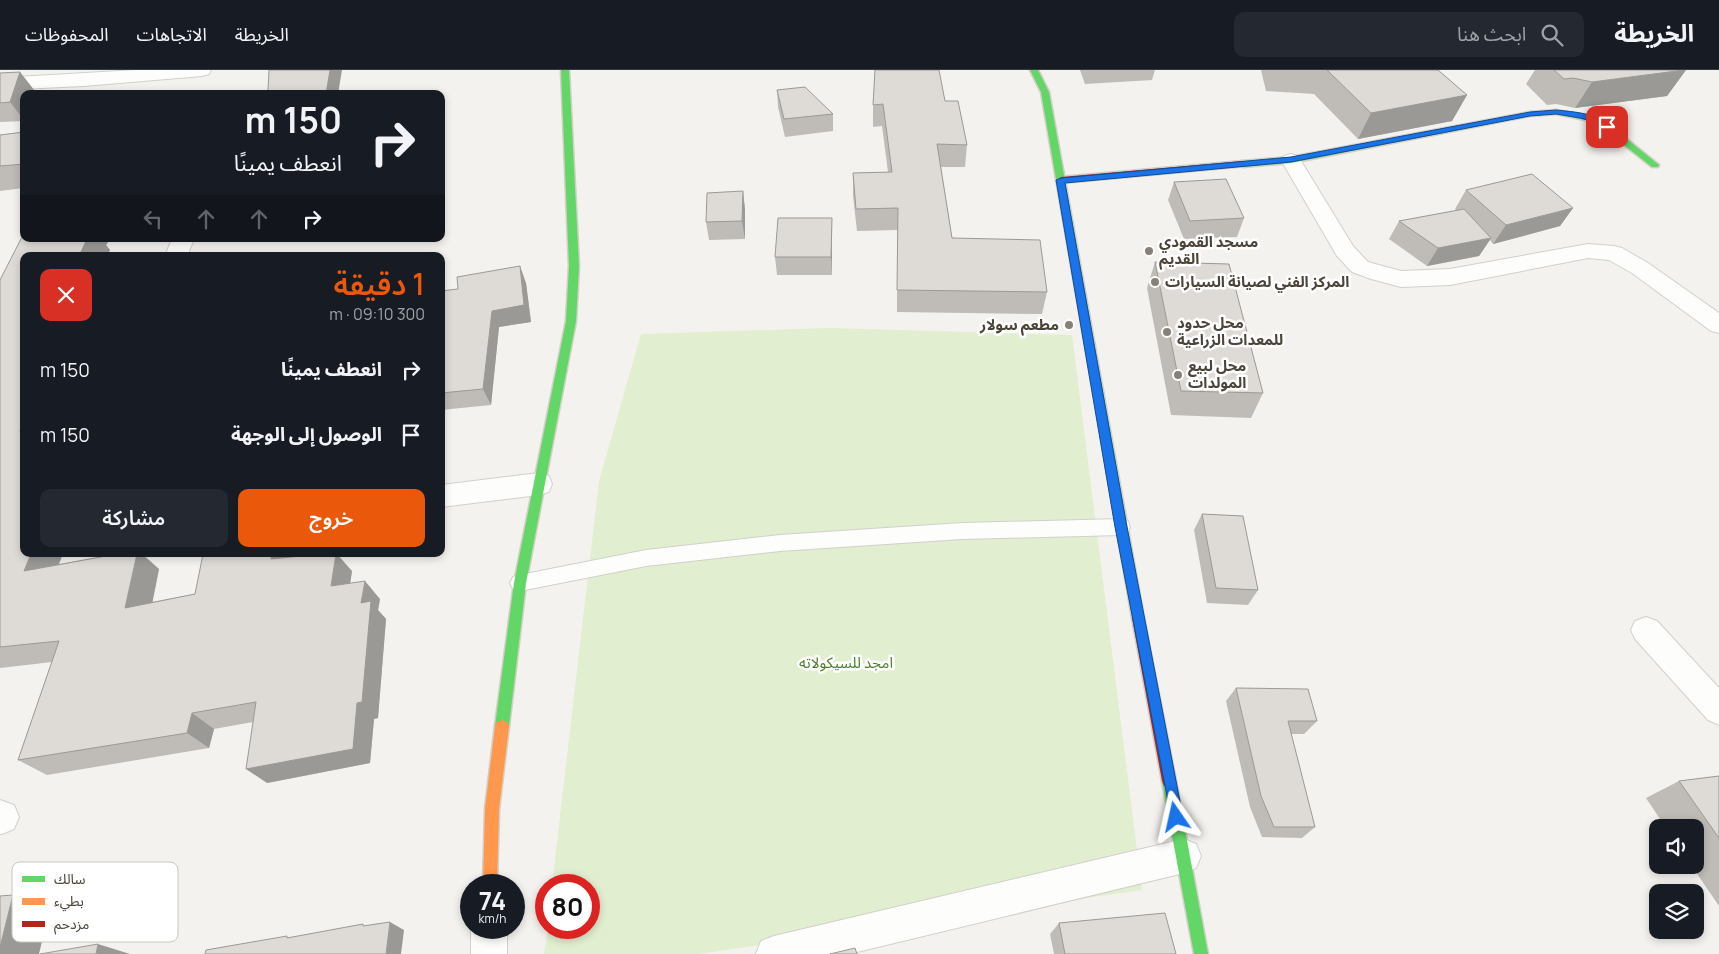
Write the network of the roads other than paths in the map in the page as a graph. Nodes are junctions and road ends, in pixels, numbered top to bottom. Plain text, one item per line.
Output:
1 (202, 70) edge
2 (565, 70) edge
3 (1034, 70) edge
4 (1048, 70) edge
5 (0, 84) edge
6 (1045, 92) junction
7 (1291, 160) junction
8 (1656, 165) dead end
9 (1061, 180) junction
10 (1719, 325) edge
11 (538, 484) junction
12 (445, 496) edge
13 (1121, 527) junction
14 (520, 583) junction
15 (1646, 630) dead end
16 (1719, 710) edge
17 (1184, 856) junction
18 (490, 874) edge
19 (490, 939) edge
20 (489, 954) edge
21 (774, 954) edge
22 (1201, 954) edge

1 - 5 street
2 - 11 main road
3 - 6 main road
4 - 6 main road
6 - 9 main road
7 - 8 main road
7 - 9 main road
7 - 10 street
9 - 13 main road
11 - 12 street
11 - 14 main road
13 - 14 lane
13 - 17 main road
14 - 18 main road
15 - 16 street
17 - 21 street
17 - 22 main road
19 - 20 street

